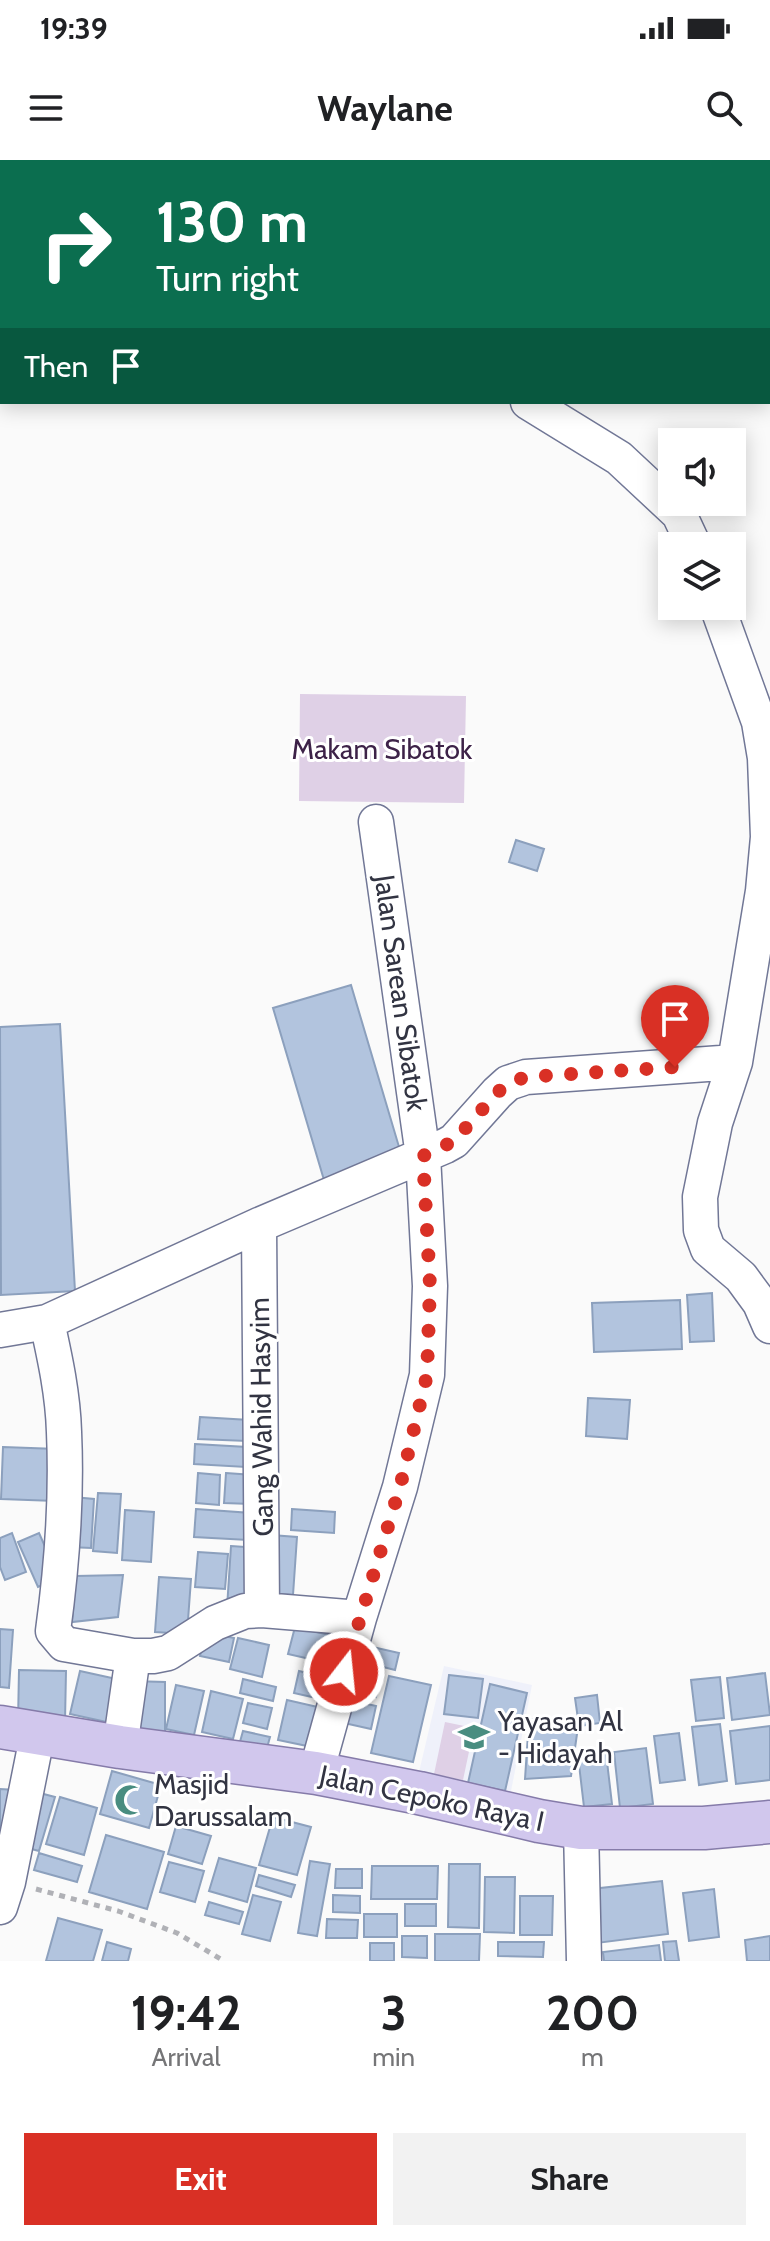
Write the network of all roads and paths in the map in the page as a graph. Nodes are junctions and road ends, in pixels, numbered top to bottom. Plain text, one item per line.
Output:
1 (531, 404) edge
2 (687, 532) edge
3 (722, 620) edge
4 (376, 822) dead end
5 (735, 1062) junction
6 (423, 1156) junction
7 (259, 1225) junction
8 (47, 1322) junction
9 (770, 1326) edge
10 (0, 1330) edge
11 (262, 1610) junction
12 (359, 1618) junction
13 (133, 1656) junction
14 (19, 1730) edge
15 (120, 1747) junction
16 (316, 1773) junction
17 (770, 1822) edge
18 (581, 1828) junction
19 (4, 1894) edge
20 (224, 1961) edge
21 (584, 1961) edge

1 - 2 street
3 - 5 street
4 - 6 street, Jalan Sarean Sibatok
5 - 6 street
5 - 9 street
6 - 7 street
6 - 12 street, Jalan Sarean Sibatok
7 - 8 street
7 - 11 street, Gang Wahid Hasyim
8 - 10 street
8 - 13 street
11 - 12 street
11 - 13 street
12 - 16 street, Jalan Sarean Sibatok
13 - 15 street
14 - 15 main road, Jalan Cepoko Raya I
14 - 19 street
15 - 16 main road, Jalan Cepoko Raya I
16 - 18 main road, Jalan Cepoko Raya I
17 - 18 main road, Jalan Cepoko Raya I
18 - 21 street
19 - 20 path

